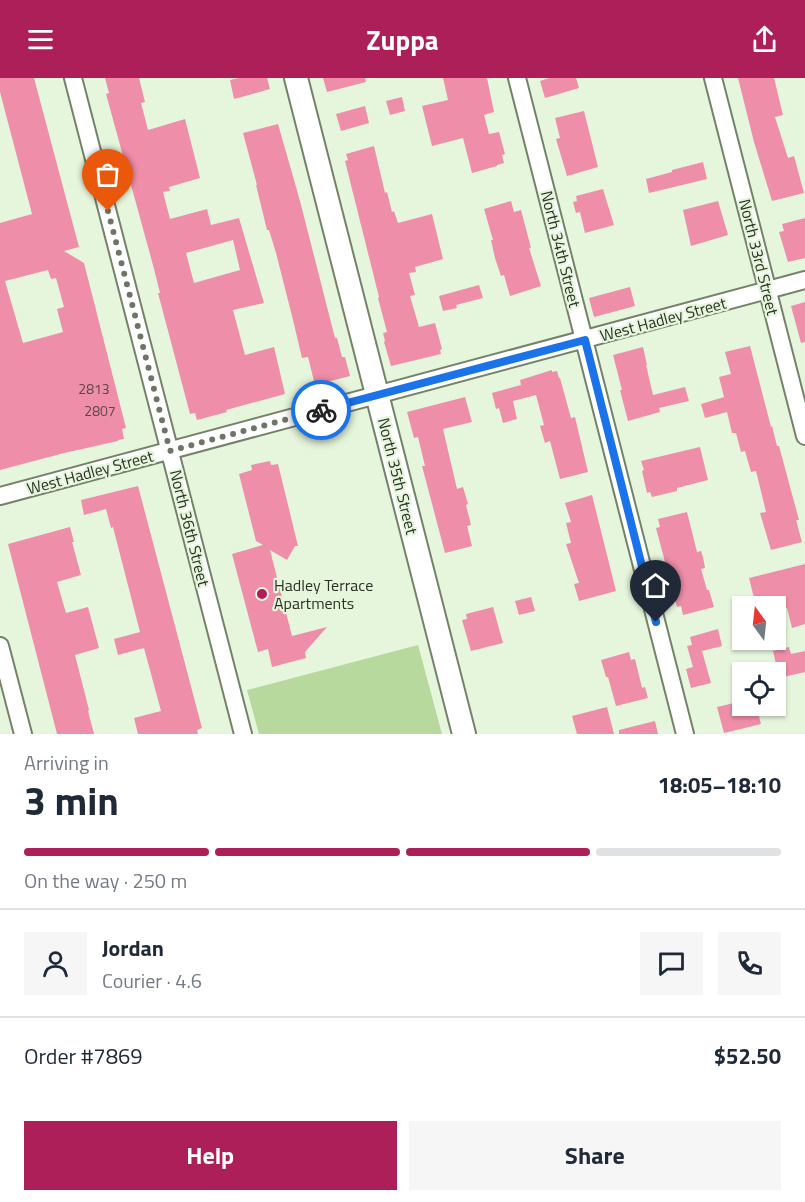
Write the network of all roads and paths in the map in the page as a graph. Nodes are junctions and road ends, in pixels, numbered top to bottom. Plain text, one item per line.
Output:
1 (73, 78) edge
2 (296, 78) edge
3 (517, 78) edge
4 (713, 78) edge
5 (805, 280) edge
6 (768, 291) junction
7 (585, 340) junction
8 (377, 394) junction
9 (805, 436) edge
10 (170, 451) junction
11 (0, 496) edge
12 (0, 646) edge
13 (23, 734) edge
14 (243, 734) edge
15 (464, 734) edge
16 (685, 734) edge

1 - 10 street, North 36th Street
2 - 8 main road, North 35th Street
3 - 7 street, North 34th Street
4 - 6 street, North 33rd Street
5 - 6 street, West Hadley Street
6 - 7 street, West Hadley Street
6 - 9 street, North 33rd Street
7 - 8 street, West Hadley Street
7 - 16 street, North 34th Street
8 - 10 street, West Hadley Street
8 - 15 main road, North 35th Street
10 - 11 street, West Hadley Street
10 - 14 street, North 36th Street
12 - 13 street

